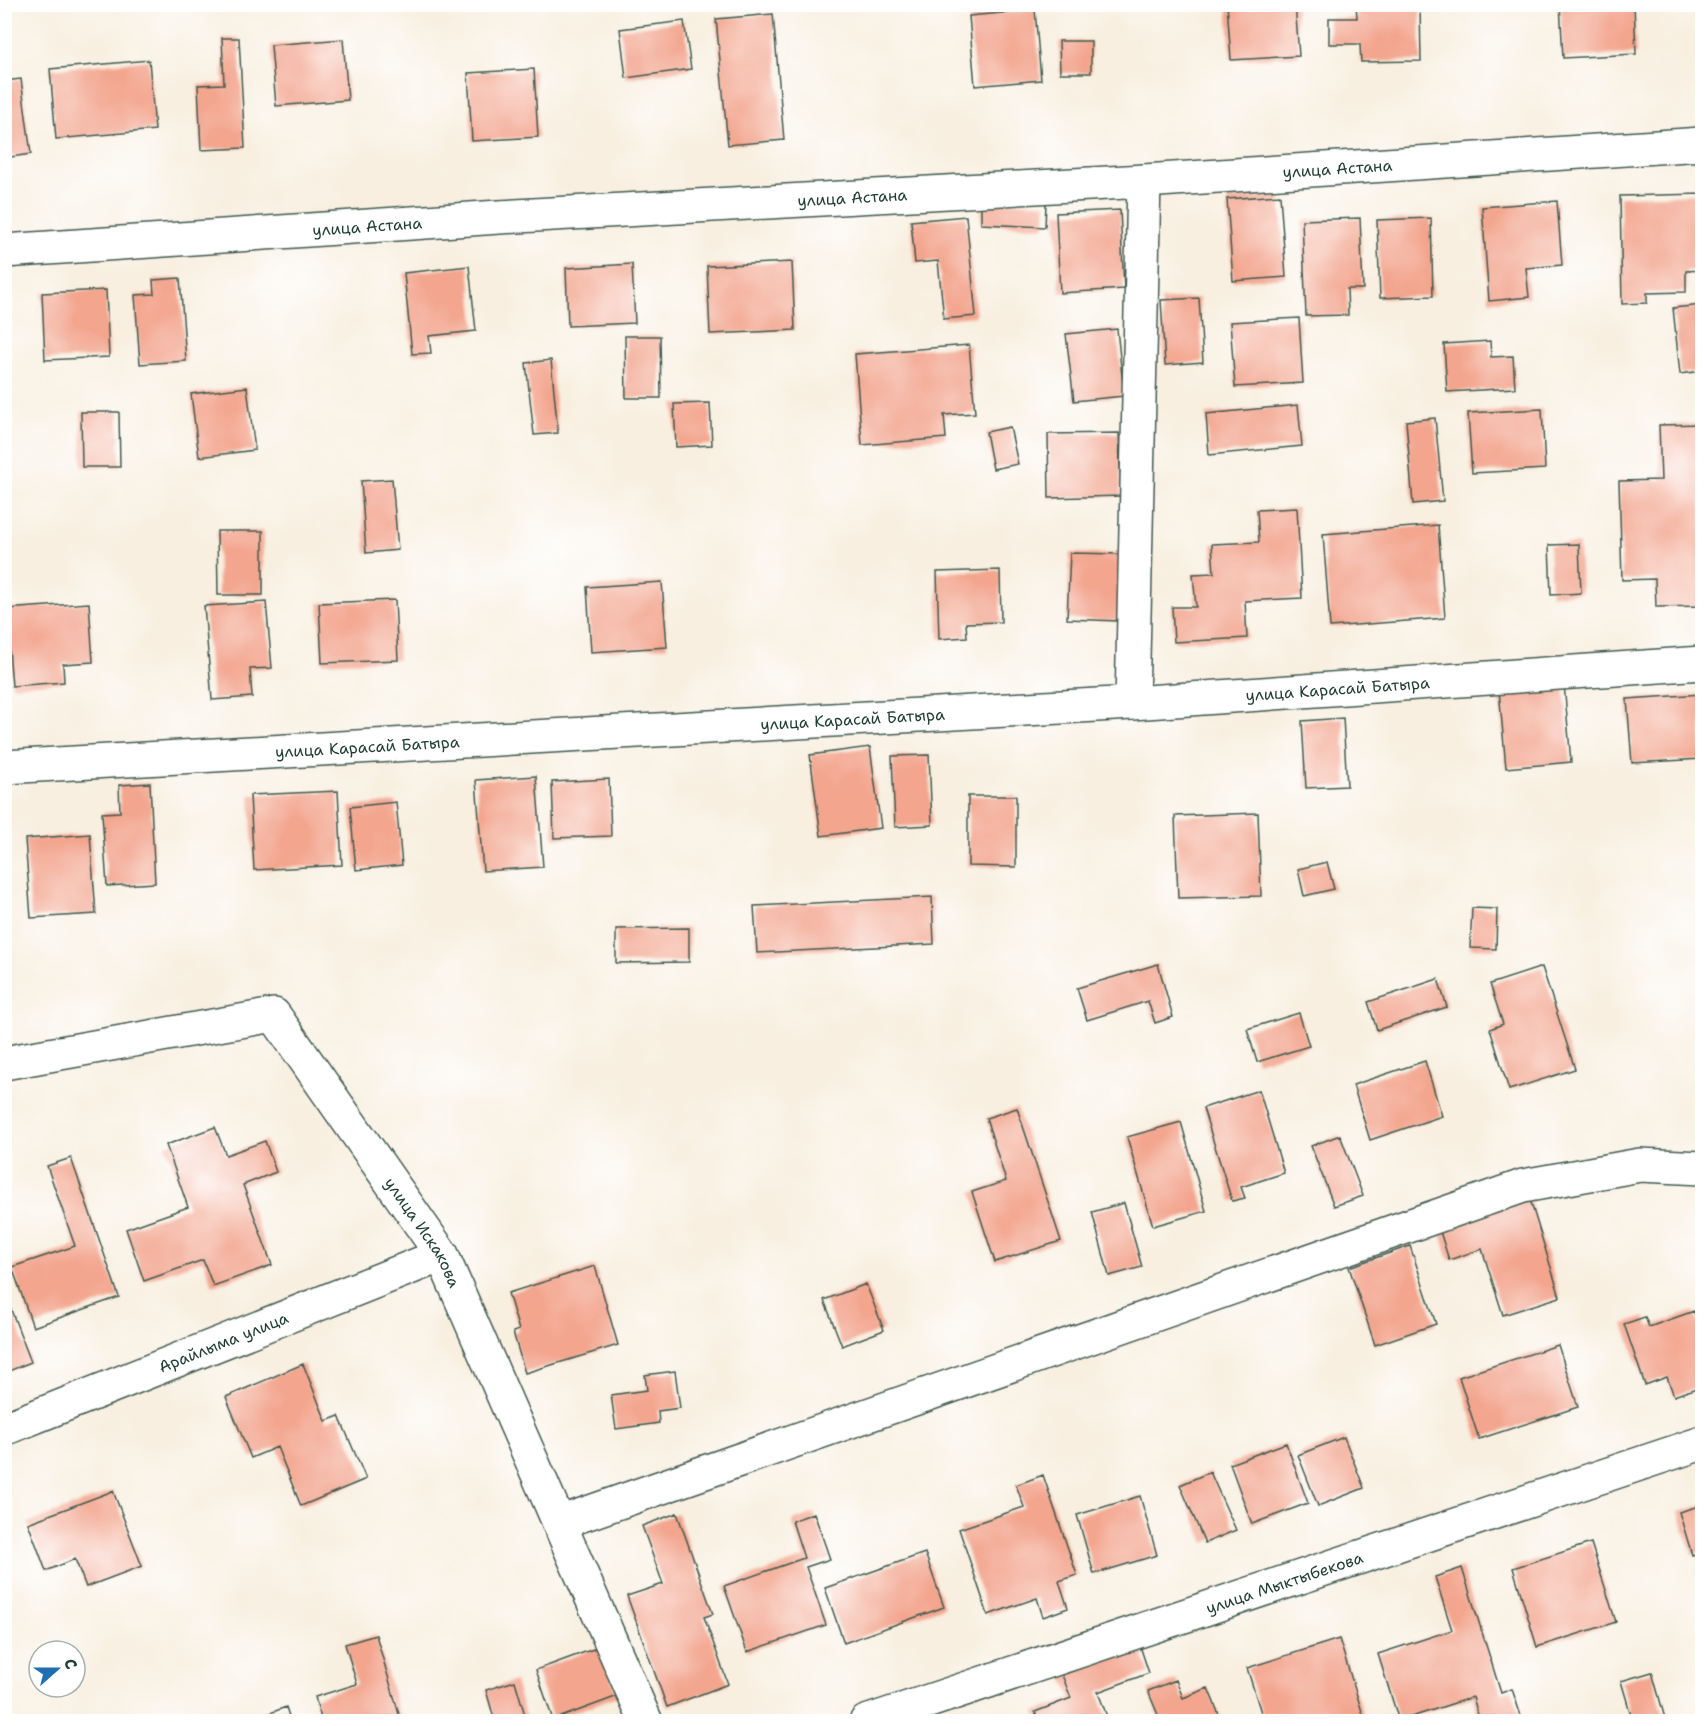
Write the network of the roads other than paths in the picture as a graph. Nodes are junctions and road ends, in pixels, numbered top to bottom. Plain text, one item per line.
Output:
1 (1702, 144) edge
2 (1144, 181) junction
3 (4, 251) edge
4 (1702, 663) edge
5 (1132, 703) junction
6 (4, 768) edge
7 (4, 1063) edge
8 (1702, 1168) edge
9 (442, 1255) junction
10 (4, 1429) edge
11 (1702, 1443) edge
12 (559, 1523) junction
13 (646, 1722) edge
14 (866, 1722) edge

1 - 2 street, улица Астана
2 - 3 street, улица Астана
2 - 5 street
4 - 5 street, улица Карасай Батыра
5 - 6 street, улица Карасай Батыра
7 - 9 street, улица Искакова
8 - 12 street
9 - 10 street, Арайлыма улица
9 - 12 street, улица Искакова
11 - 14 street, улица Мыктыбекова
12 - 13 street, улица Искакова

